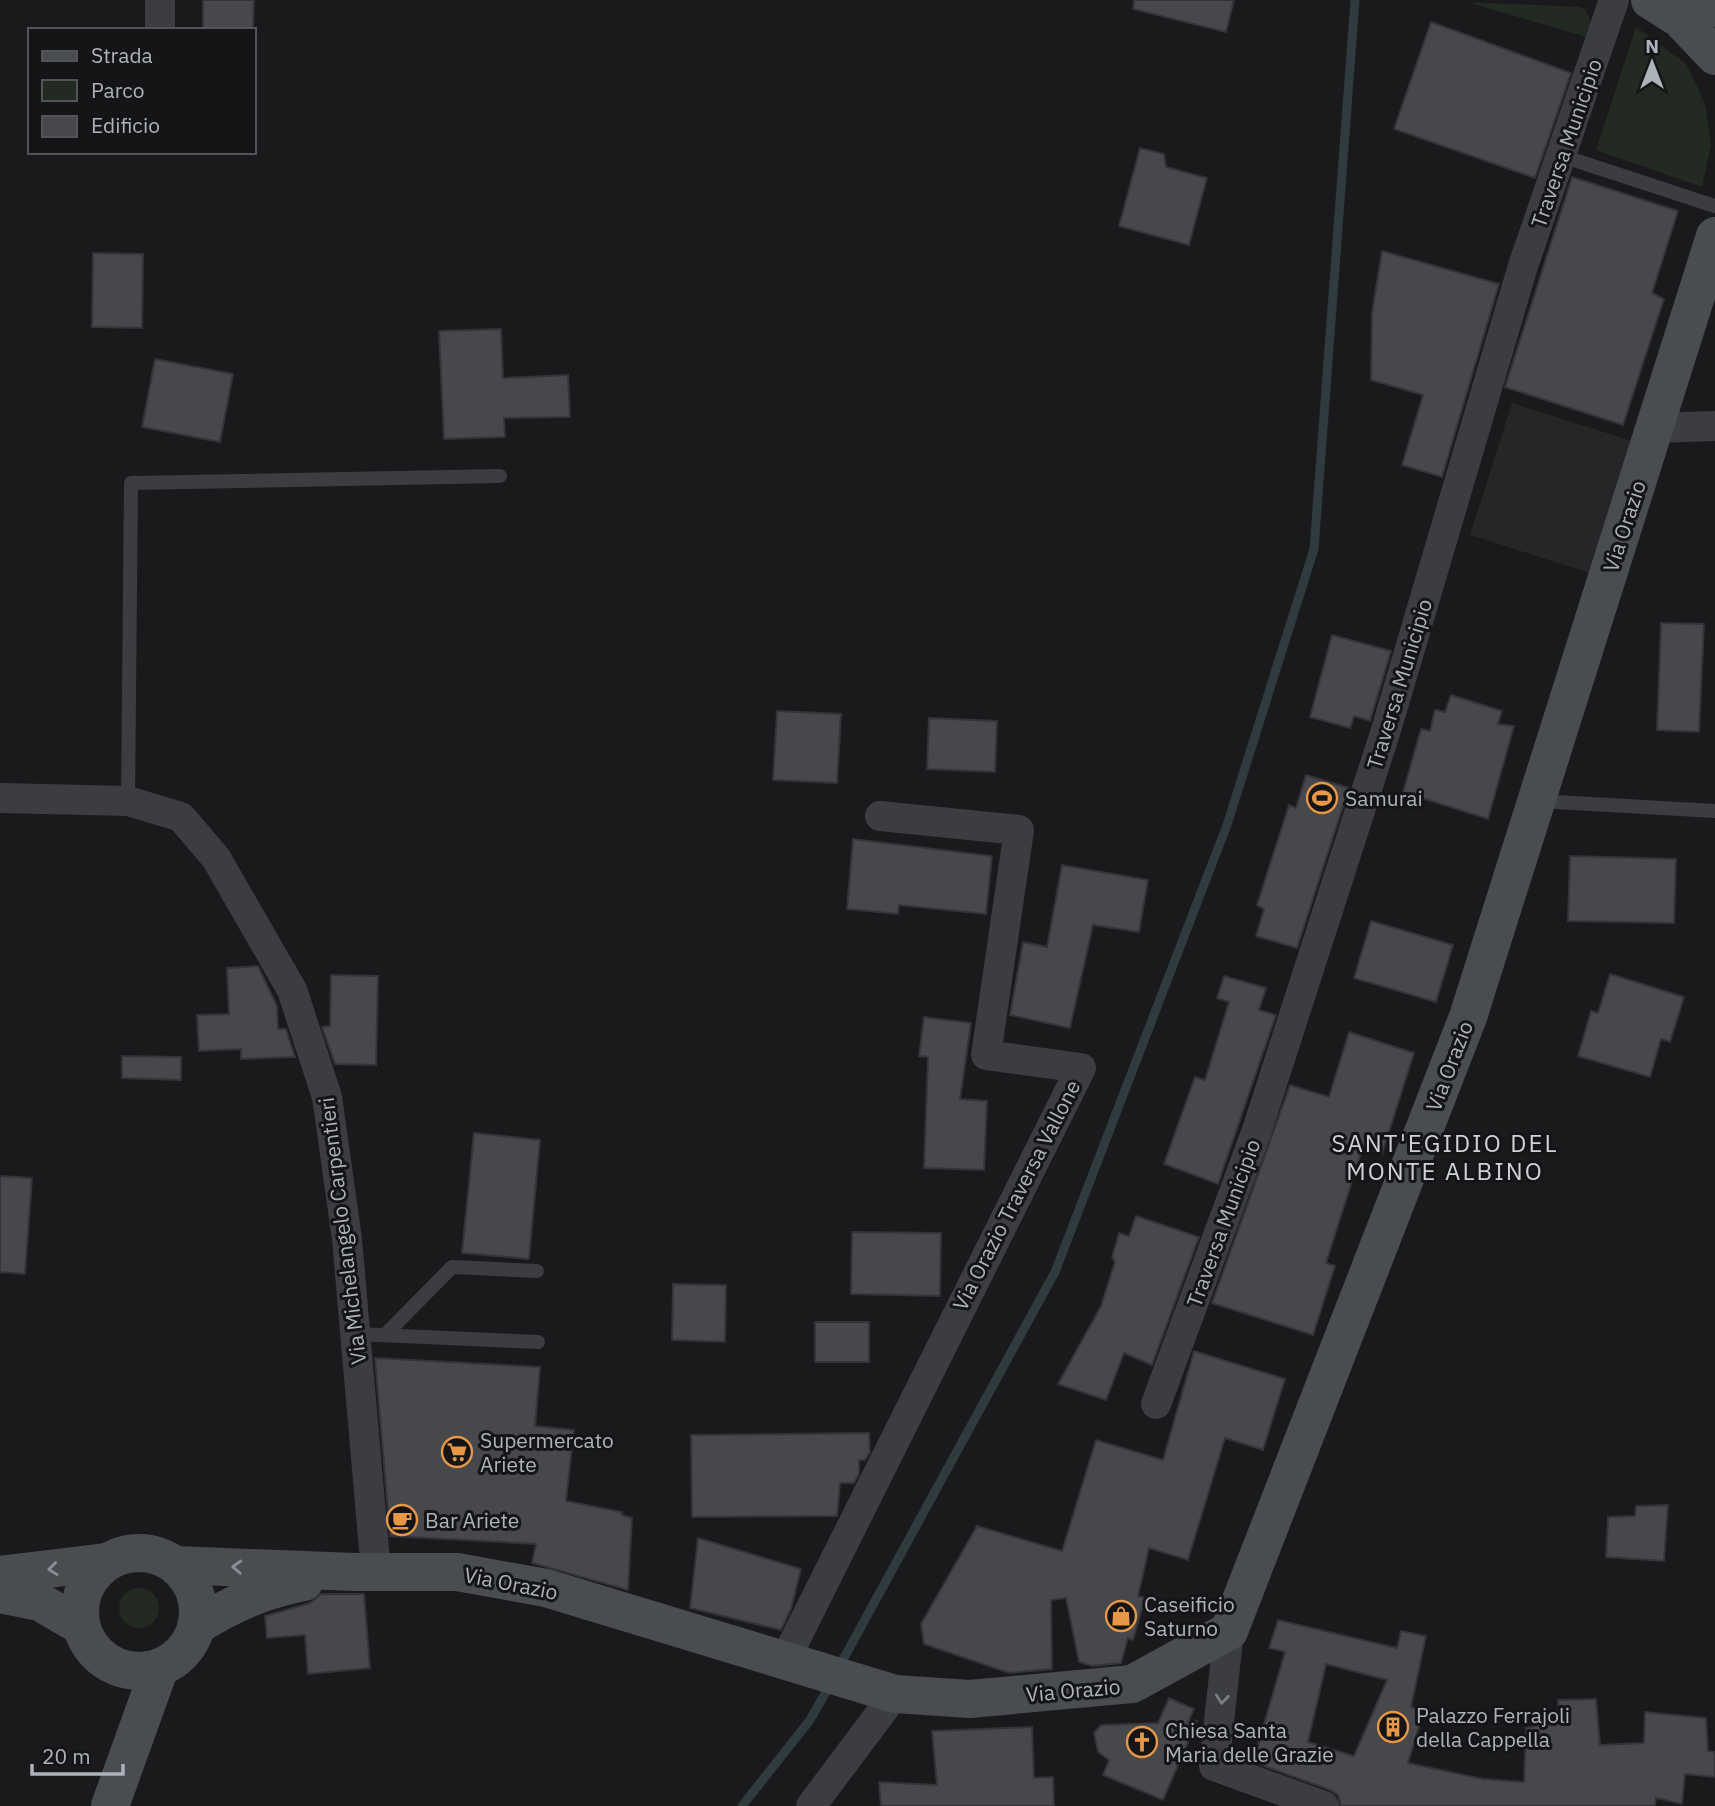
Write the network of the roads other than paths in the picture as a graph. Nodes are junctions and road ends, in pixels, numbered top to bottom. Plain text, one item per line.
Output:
1 (160, 0) edge
2 (1614, 0) edge
3 (1650, 0) edge
4 (1704, 0) edge
5 (160, 28) edge
6 (1712, 36) edge
7 (1562, 156) junction
8 (1715, 206) edge
9 (1715, 236) edge
10 (1715, 426) edge
11 (1654, 428) junction
12 (500, 476) dead end
13 (0, 798) edge
14 (1537, 800) junction
15 (128, 801) junction
16 (1715, 811) edge
17 (880, 816) dead end
18 (537, 1271) dead end
19 (355, 1334) junction
20 (385, 1335) junction
21 (538, 1342) dead end
22 (1156, 1404) dead end
23 (106, 1562) junction
24 (176, 1565) junction
25 (365, 1573) junction
26 (0, 1575) edge
27 (0, 1594) edge
28 (81, 1626) junction
29 (196, 1626) junction
30 (1229, 1631) junction
31 (784, 1662) junction
32 (110, 1663) junction
33 (160, 1667) junction
34 (895, 1694) junction
35 (111, 1803) edge
36 (811, 1806) edge
37 (1324, 1806) edge

1 - 5 street
2 - 7 street, Traversa Municipio
3 - 6 street
4 - 6 street
7 - 8 lane
7 - 22 street, Traversa Municipio
9 - 11 street, Via Orazio
10 - 11 street
11 - 14 street, Via Orazio
12 - 15 lane
13 - 15 street, Via Michelangelo Carpentieri
14 - 16 lane
14 - 30 street, Via Orazio
15 - 19 street, Via Michelangelo Carpentieri
17 - 31 street, Via Orazio Traversa Vallone
18 - 20 lane
19 - 20 lane
19 - 25 street, Via Michelangelo Carpentieri
20 - 21 lane
23 - 24 street
23 -> 26 street
23 - 28 street
25 -> 24 street
24 - 29 street
25 - 29 street
25 - 31 street, Via Orazio
27 - 28 street
28 - 32 street
29 - 33 street
30 - 34 street, Via Orazio
30 -> 37 street
31 - 34 street, Via Orazio
32 - 33 street
32 - 35 street
33 - 35 street
34 - 36 street

